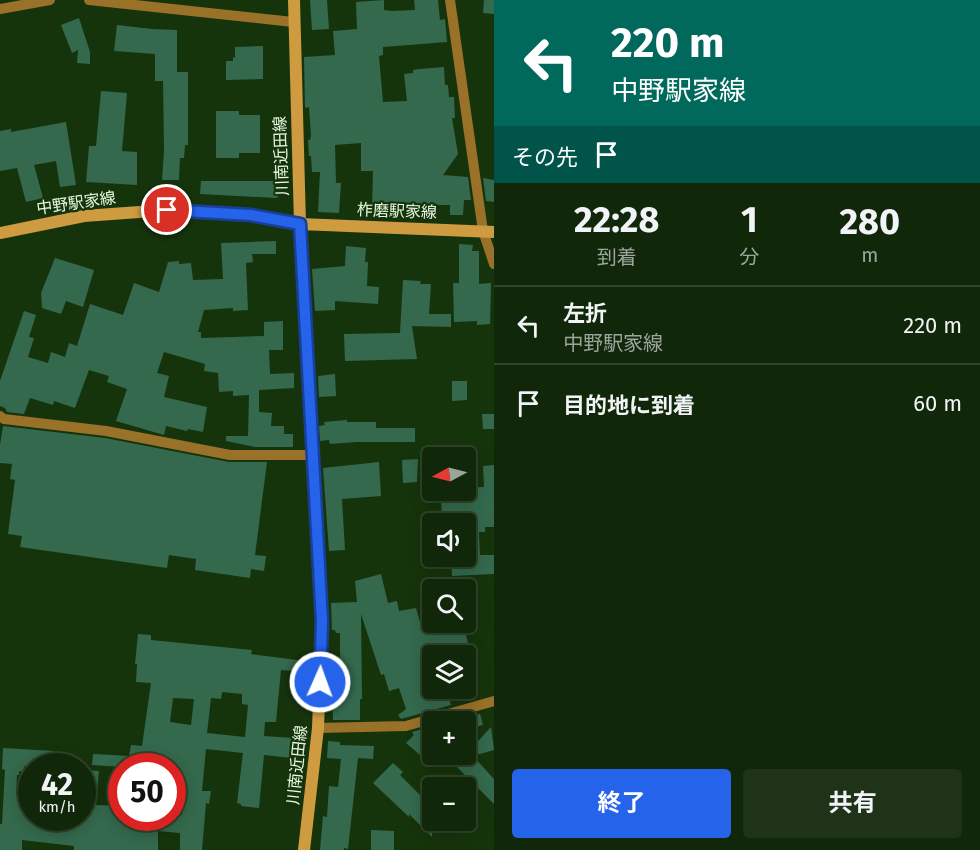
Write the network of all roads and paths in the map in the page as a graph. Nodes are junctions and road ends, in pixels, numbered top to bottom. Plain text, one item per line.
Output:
1 (50, 0) edge
2 (89, 0) edge
3 (294, 0) edge
4 (450, 0) edge
5 (0, 9) edge
6 (293, 22) junction
7 (300, 224) junction
8 (488, 232) edge
9 (0, 233) edge
10 (494, 264) edge
11 (0, 416) edge
12 (313, 455) junction
13 (494, 701) edge
14 (318, 728) junction
15 (304, 850) edge

1 - 5 street
2 - 6 street
3 - 6 main road, 川南近田線
4 - 8 street
6 - 7 main road, 川南近田線
7 - 8 main road, 柞磨駅家線
7 - 9 main road, 中野駅家線
7 - 12 main road, 川南近田線
8 - 10 street
11 - 12 street
12 - 14 main road, 川南近田線
13 - 14 street
14 - 15 main road, 川南近田線

